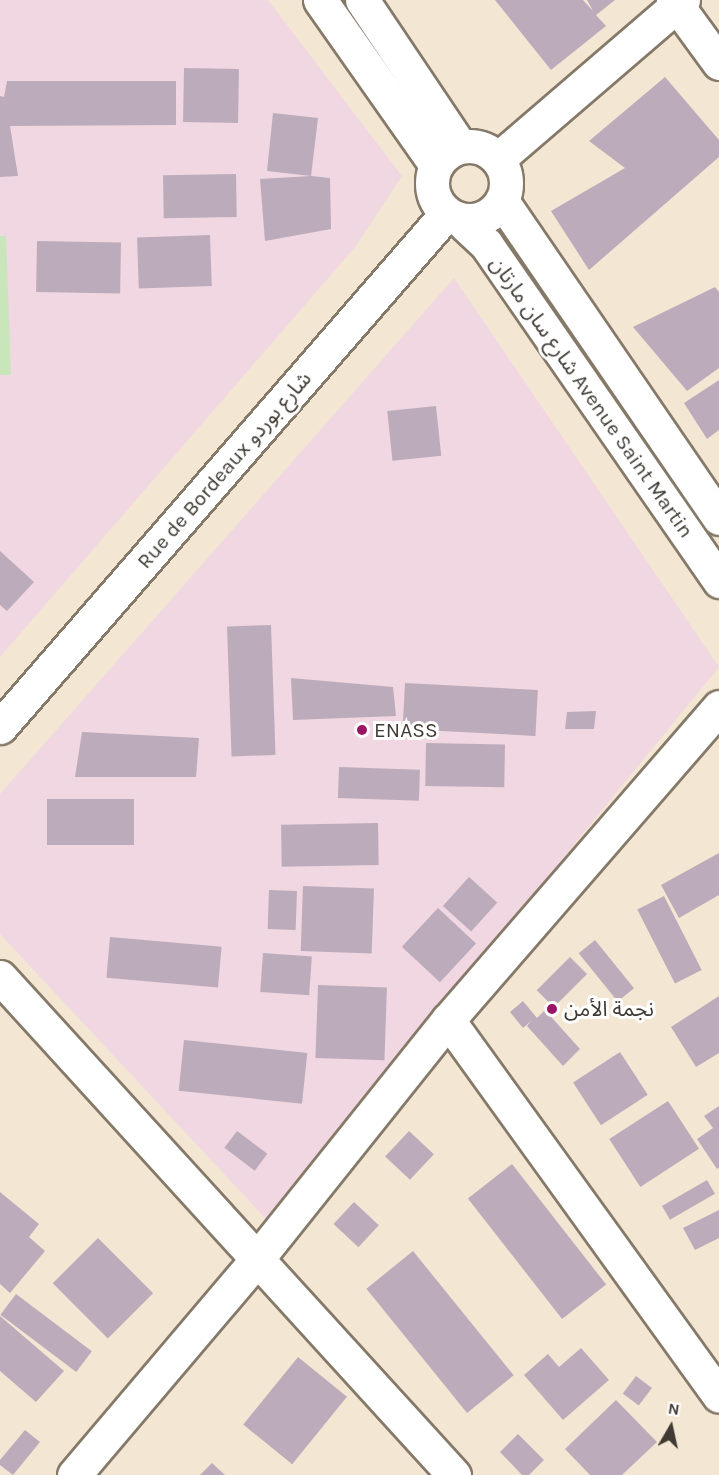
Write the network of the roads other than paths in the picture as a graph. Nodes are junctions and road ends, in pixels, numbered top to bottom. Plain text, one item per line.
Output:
1 (320, 0) edge
2 (362, 0) edge
3 (678, 2) edge
4 (719, 63) edge
5 (448, 156) junction
6 (498, 159) junction
7 (502, 201) junction
8 (453, 216) junction
9 (719, 518) edge
10 (719, 581) edge
11 (719, 707) edge
12 (0, 728) edge
13 (0, 977) edge
14 (448, 1020) junction
15 (257, 1259) junction
16 (719, 1396) edge
17 (74, 1475) edge
18 (454, 1475) edge

1 - 5 street
2 - 5 street
3 - 4 street
3 - 6 street
5 - 6 street
5 - 8 street
6 - 7 street
7 - 8 street
7 - 9 street, شارع سان مارتان Avenue Saint Martin
8 - 10 street, شارع سان مارتان Avenue Saint Martin
8 - 12 street, Rue de Bordeaux شارع بوردو
11 - 14 street
13 - 15 street
14 - 15 street
14 - 16 street
15 - 17 street
15 - 18 street

